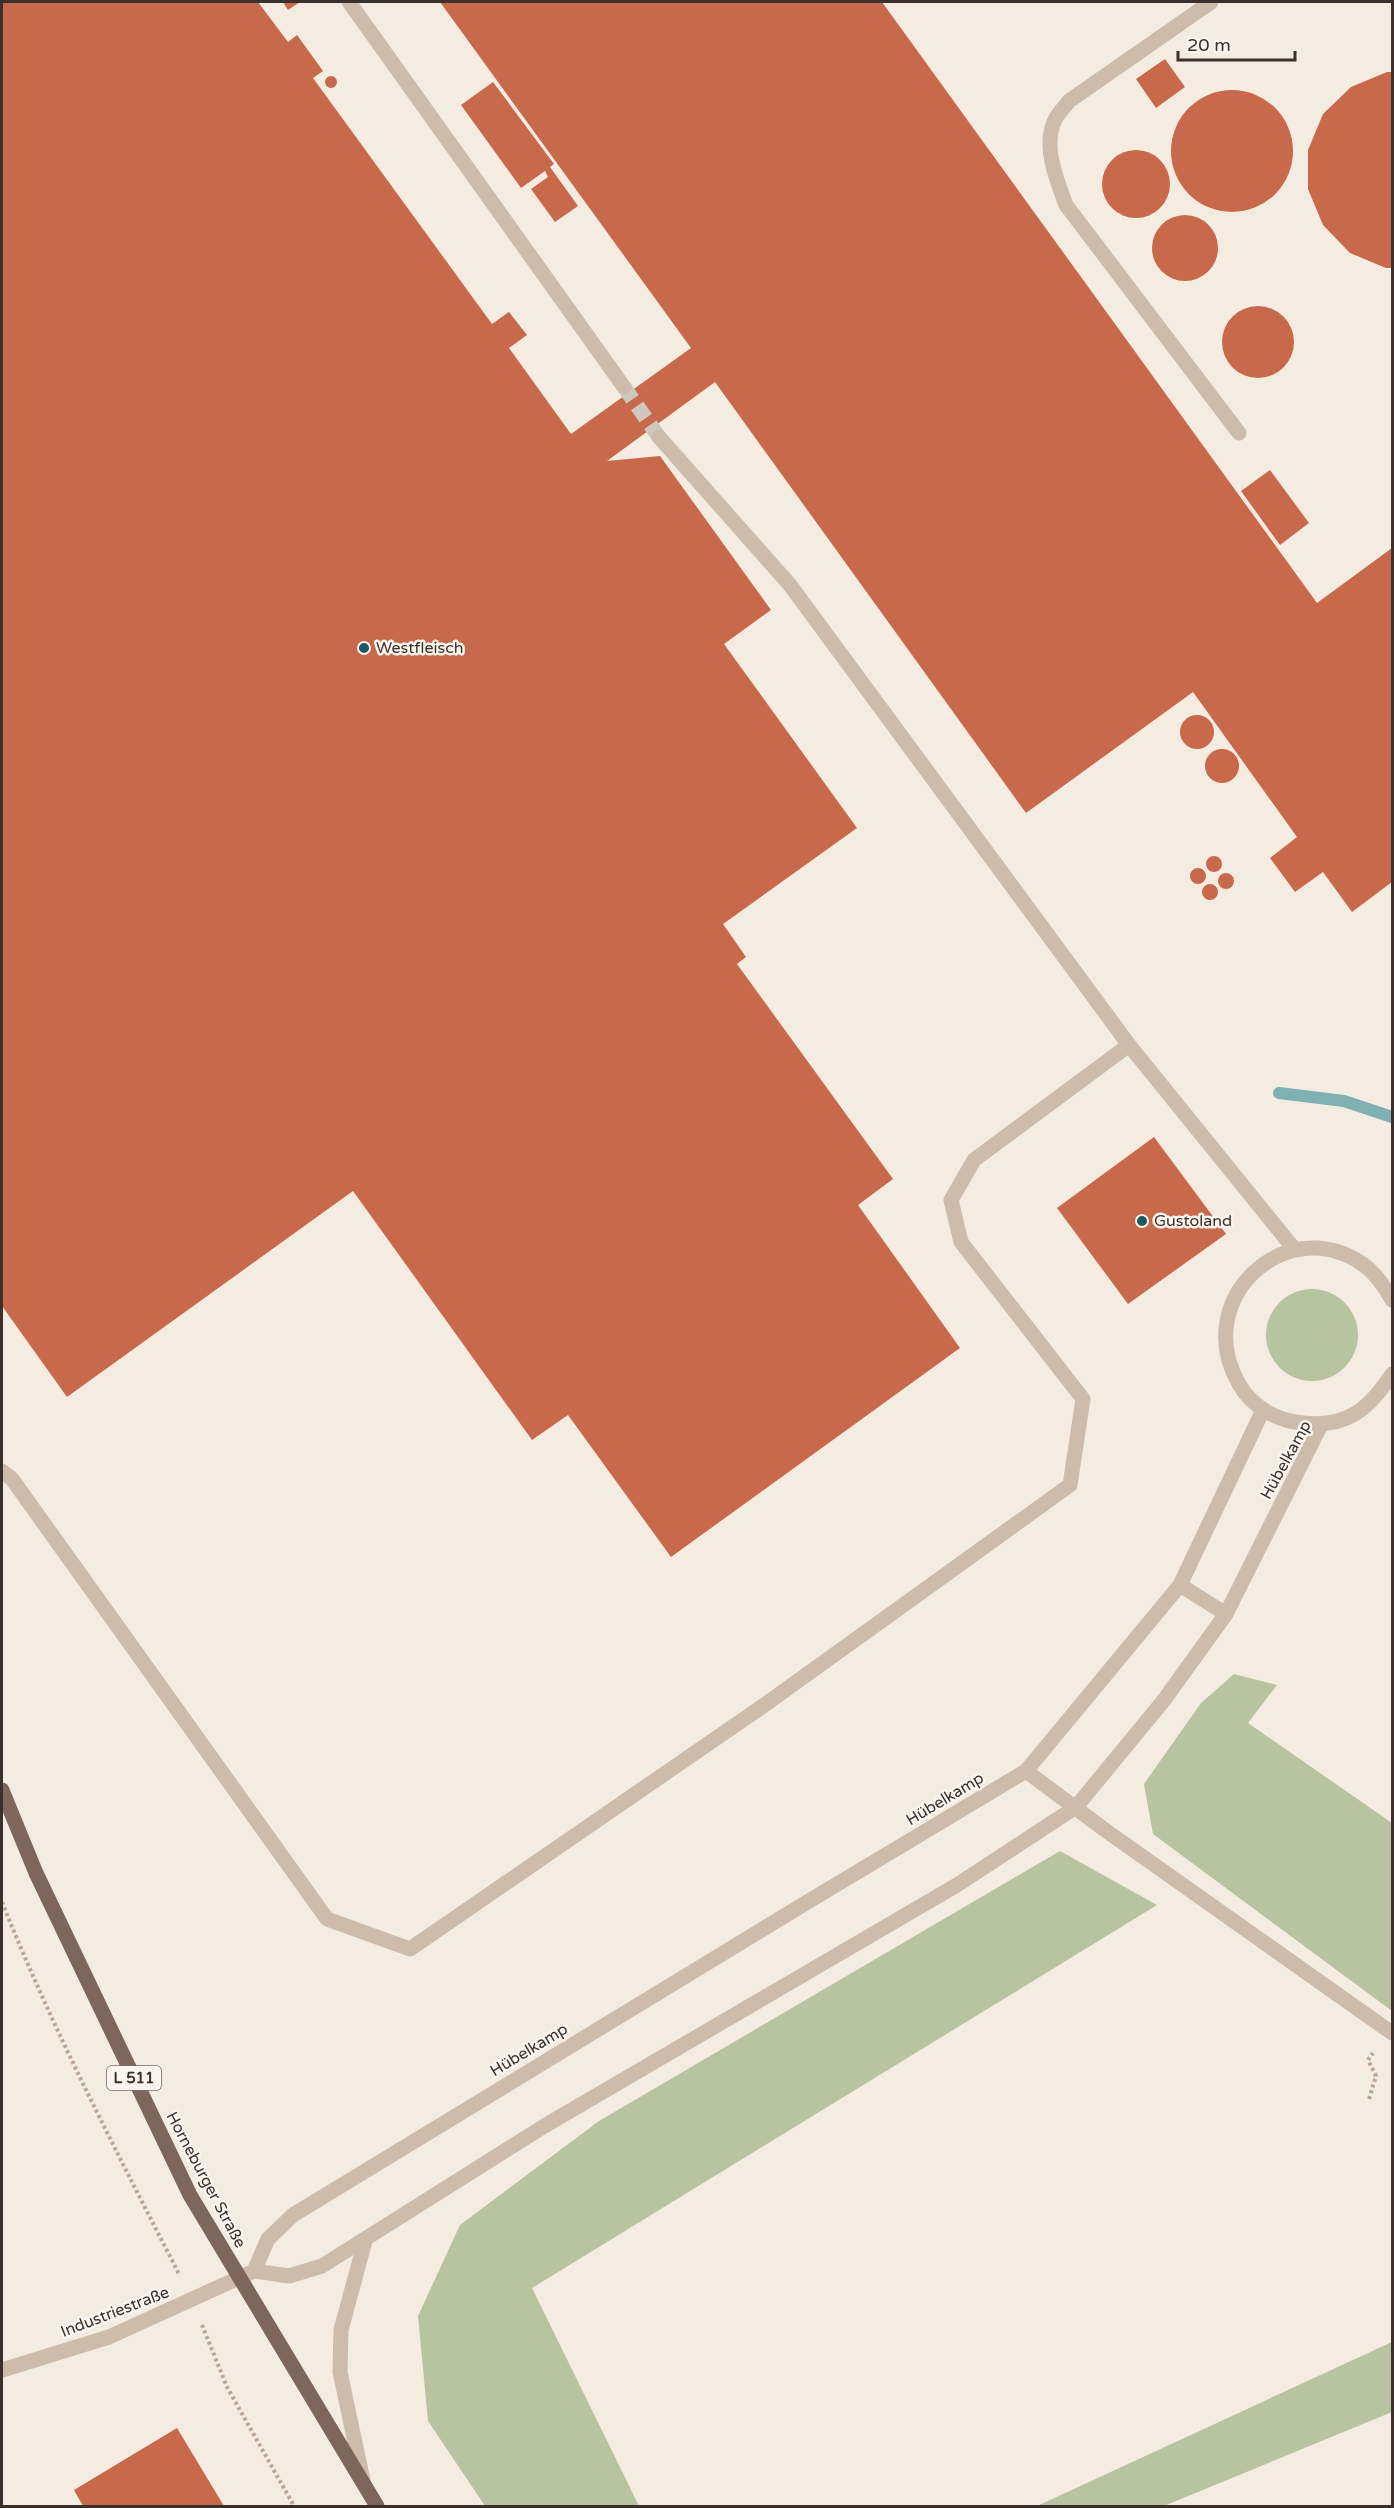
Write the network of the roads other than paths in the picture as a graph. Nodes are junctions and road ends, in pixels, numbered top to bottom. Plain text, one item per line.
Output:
1 (349, 2) edge
2 (1211, 2) edge
3 (624, 387) tunnel mouth
4 (1239, 433) dead end
5 (659, 437) tunnel mouth
6 (1129, 1045) junction
7 (1295, 1250) junction
8 (1392, 1300) edge
9 (1392, 1374) edge
10 (1263, 1410) junction
11 (1321, 1425) junction
12 (2, 1470) edge
13 (1180, 1585) junction
14 (1226, 1614) junction
15 (1026, 1772) junction
16 (2, 1790) edge
17 (1076, 1807) junction
18 (1390, 2031) edge
19 (366, 2241) junction
20 (254, 2271) junction
21 (239, 2279) junction
22 (2, 2370) edge
23 (365, 2486) junction
24 (377, 2506) edge

1 - 3 street
2 - 4 street
5 - 6 street
6 - 7 street
6 - 12 street
7 - 8 street
7 - 10 street
9 - 11 street, Hübelkamp
10 - 11 street
10 - 13 street, Hübelkamp
11 - 14 street, Hübelkamp
13 - 14 street
13 - 15 street, Hübelkamp
14 - 17 street, Hübelkamp
15 - 17 street
15 - 20 street, Hübelkamp
16 - 21 main road, Horneburger Straße / L 511
17 - 18 street
17 - 19 street, Hübelkamp
19 - 20 street, Hübelkamp
19 - 23 street
20 - 21 street
21 - 22 street, Industriestraße
21 - 23 main road, Horneburger Straße / L 511
23 - 24 main road, Horneburger Straße / L 511

